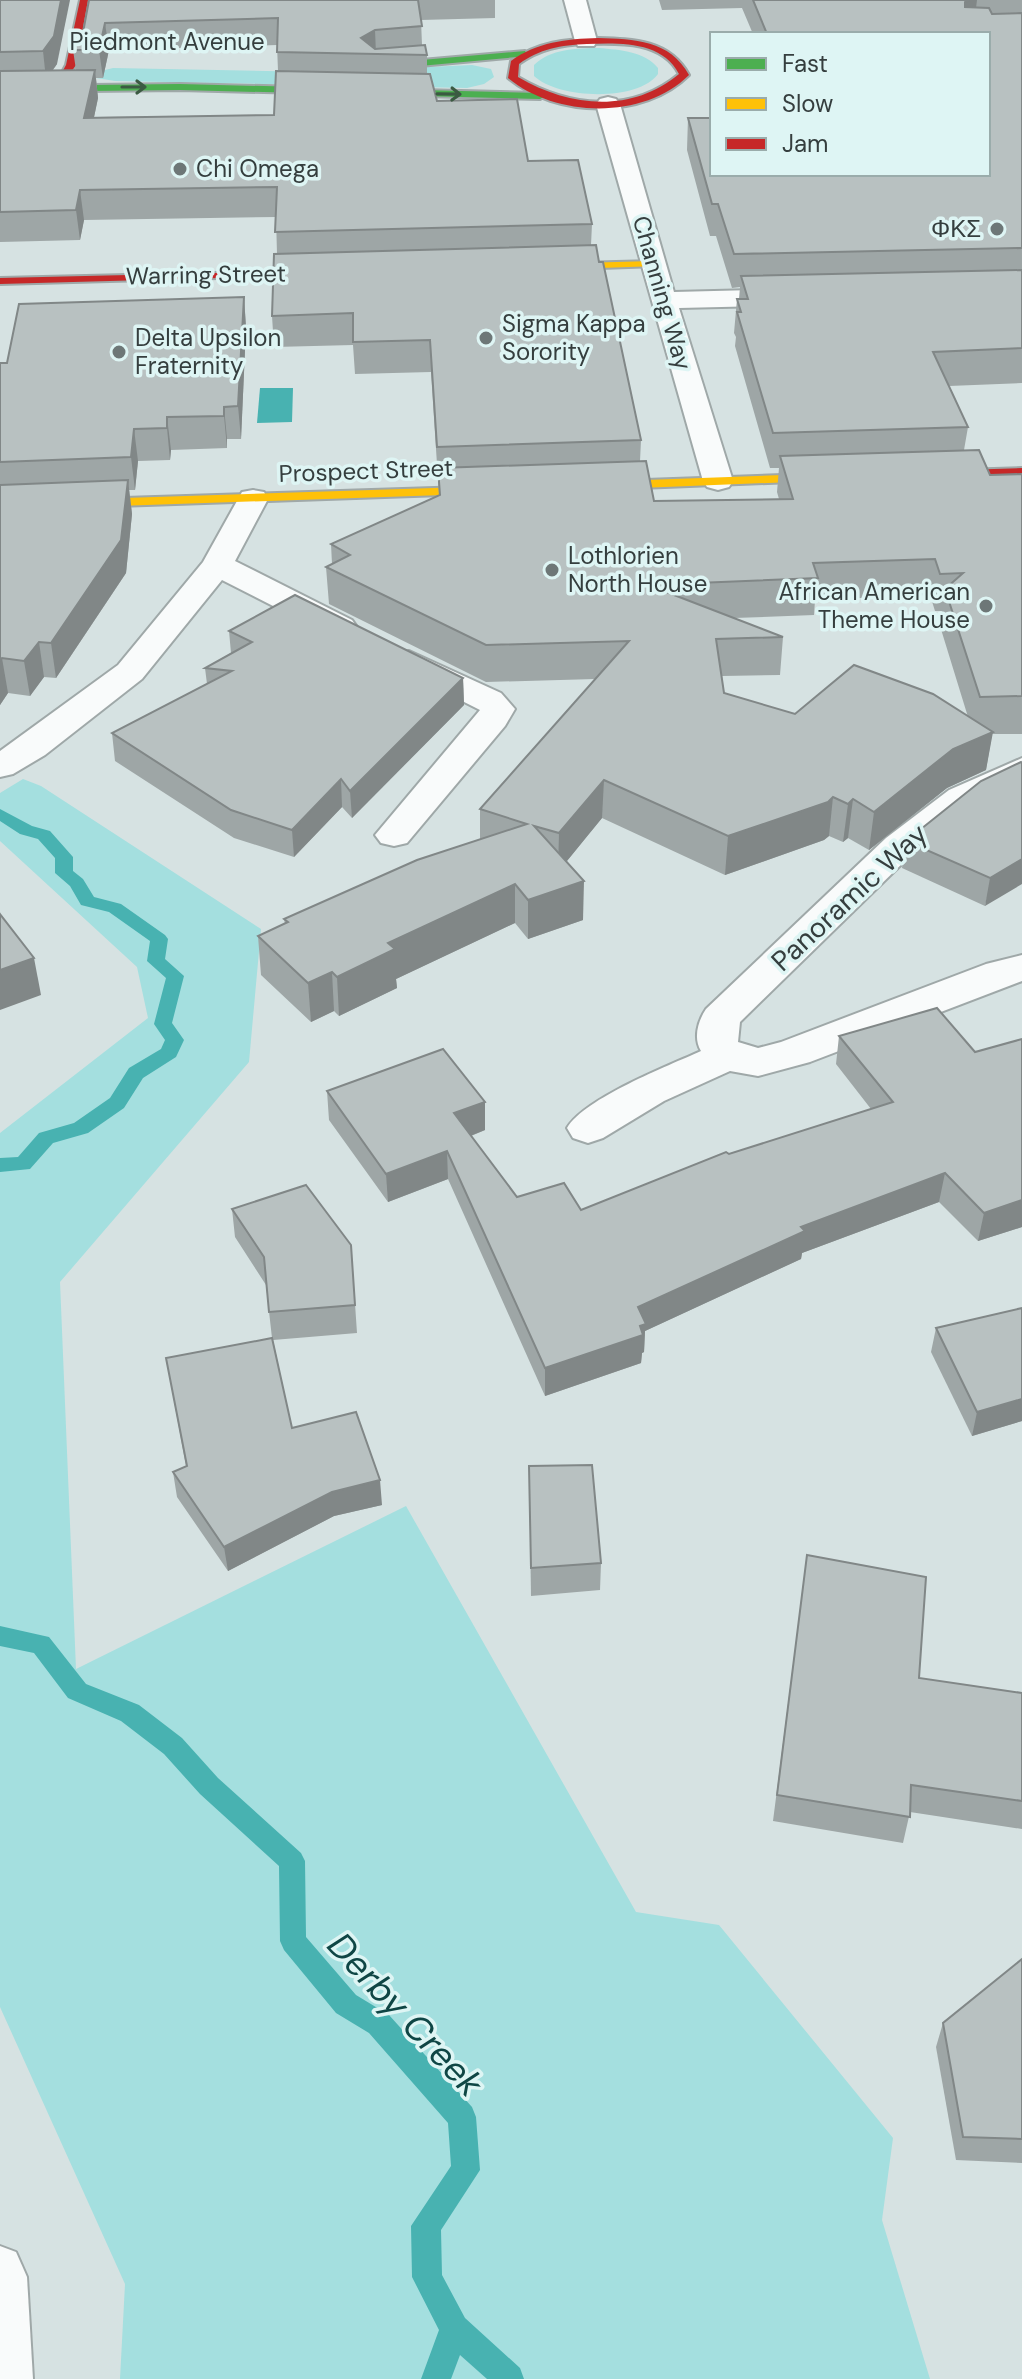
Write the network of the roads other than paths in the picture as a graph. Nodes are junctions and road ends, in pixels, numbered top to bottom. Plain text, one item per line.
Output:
1 (84, 0) edge
2 (575, 0) edge
3 (586, 41) junction
4 (689, 49) dead end
5 (656, 50) junction
6 (525, 54) junction
7 (79, 65) junction
8 (43, 66) edge
9 (359, 67) edge
10 (705, 82) dead end
11 (679, 84) junction
12 (56, 87) junction
13 (0, 89) edge
14 (540, 96) junction
15 (608, 104) junction
16 (653, 264) junction
17 (524, 268) edge
18 (350, 272) edge
19 (0, 281) edge
20 (824, 296) edge
21 (663, 300) junction
22 (1022, 472) edge
23 (916, 475) edge
24 (855, 477) edge
25 (718, 481) junction
26 (564, 487) edge
27 (516, 489) edge
28 (253, 499) junction
29 (0, 506) edge
30 (217, 565) junction
31 (1, 765) edge
32 (1022, 769) edge
33 (394, 835) dead end
34 (1022, 968) edge
35 (726, 1056) junction
36 (588, 1128) dead end
37 (0, 2268) edge
38 (10, 2379) edge

1 - 7 street
2 - 3 street
3 - 5 street
3 - 6 street
4 - 5 street
5 - 11 street
6 - 9 street
6 - 14 street
7 - 8 street, Piedmont Avenue
7 - 12 street
10 - 11 street
11 - 15 street, Piedmont Avenue
12 - 13 street, Piedmont Avenue
12 -> 14 street, Piedmont Avenue
14 - 15 street, Piedmont Avenue
15 - 16 street, Channing Way
16 - 17 street
16 - 21 street, Channing Way
18 - 19 street, Warring Street
20 - 21 street
21 - 25 street, Channing Way
22 - 23 street
24 - 25 street
25 - 26 street
27 - 28 street, Prospect Street
28 - 29 street, Prospect Street
28 - 30 street
30 - 31 street
30 - 33 street
32 - 35 street, Panoramic Way
34 - 35 street
35 - 36 street
37 - 38 lane

